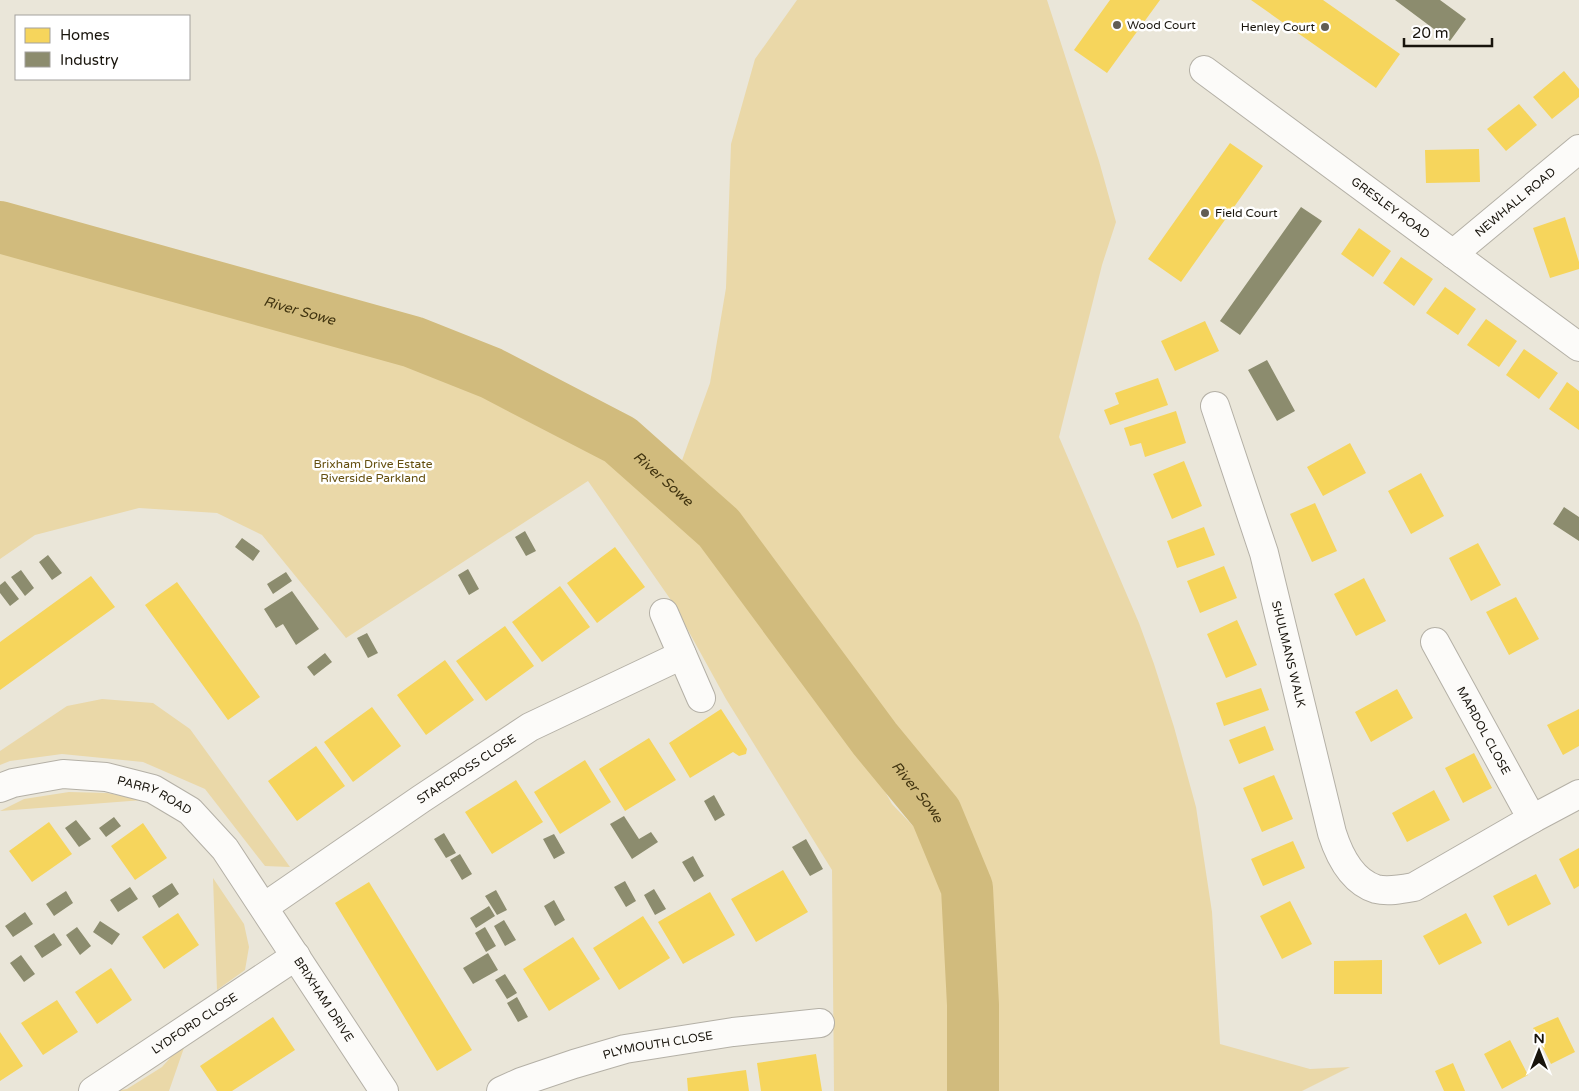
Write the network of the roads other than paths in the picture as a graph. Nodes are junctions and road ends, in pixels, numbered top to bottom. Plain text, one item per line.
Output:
1 (1204, 70) dead end
2 (1579, 149) edge
3 (1453, 254) junction
4 (1579, 347) edge
5 (1215, 406) dead end
6 (664, 613) dead end
7 (1435, 642) dead end
8 (682, 656) junction
9 (700, 698) dead end
10 (0, 788) edge
11 (1579, 794) edge
12 (1532, 820) junction
13 (264, 906) junction
14 (296, 956) junction
15 (820, 1023) dead end
16 (93, 1091) edge
17 (384, 1091) edge
18 (501, 1091) edge

1 - 3 street, GRESLEY ROAD
2 - 3 street, NEWHALL ROAD
3 - 4 street, GRESLEY ROAD
5 - 12 street, SHULMANS WALK
6 - 8 street
7 - 12 street, MARDOL CLOSE
8 - 9 street
8 - 13 street, STARCROSS CLOSE
10 - 13 street, PARRY ROAD
11 - 12 street
13 - 14 street, BRIXHAM DRIVE
14 - 16 street, LYDFORD CLOSE
14 - 17 street, BRIXHAM DRIVE
15 - 18 street, PLYMOUTH CLOSE

